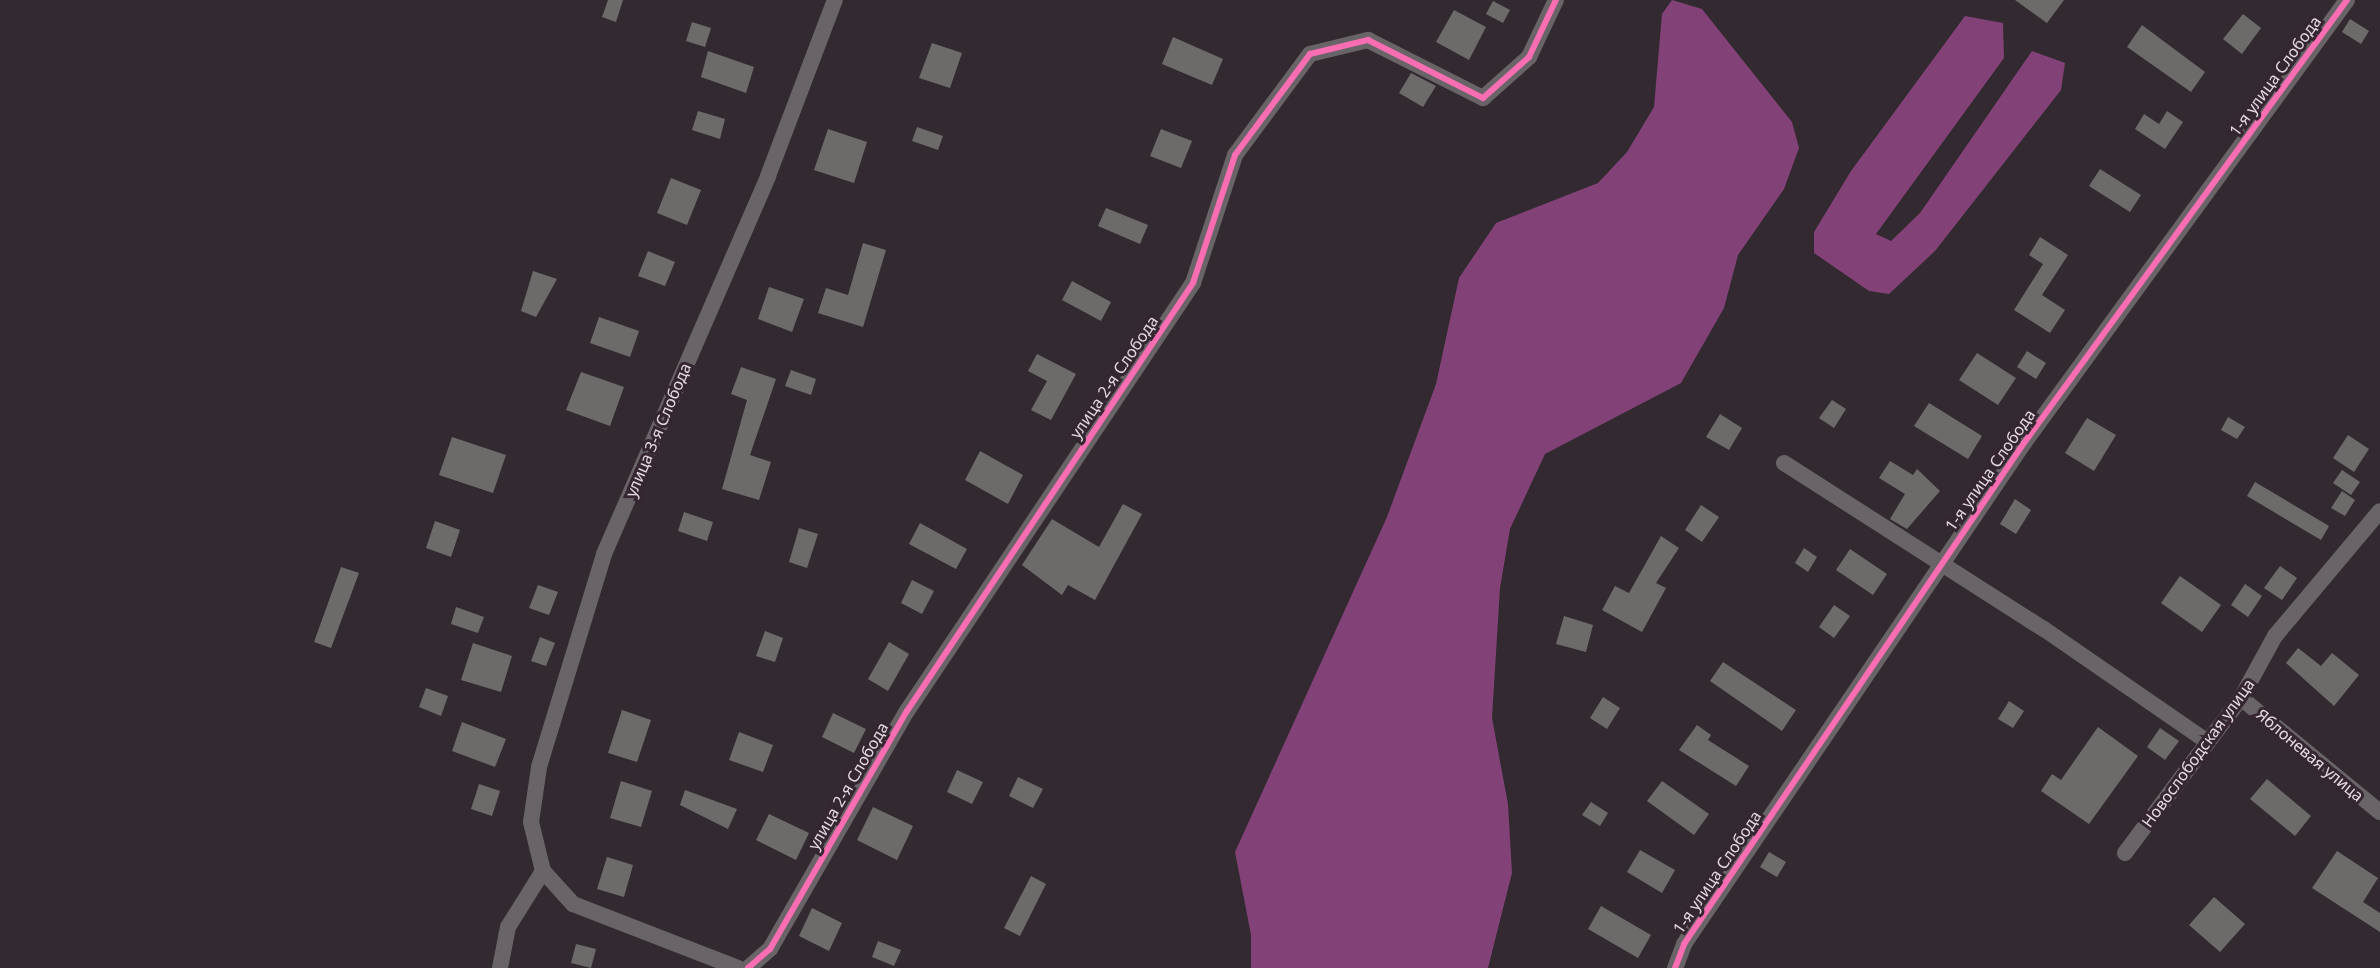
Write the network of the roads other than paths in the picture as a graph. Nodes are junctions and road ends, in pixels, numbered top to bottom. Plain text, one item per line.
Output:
1 (835, 0) edge
2 (1556, 0) edge
3 (2347, 0) edge
4 (1784, 463) dead end
5 (2380, 511) edge
6 (1942, 564) junction
7 (2241, 698) junction
8 (2208, 742) junction
9 (2380, 812) edge
10 (2125, 853) dead end
11 (543, 871) junction
12 (500, 968) edge
13 (738, 968) edge
14 (748, 968) edge
15 (1675, 968) edge

1 - 11 street, улица 3-я Слобода
2 - 14 street, улица 2-я Слобода
3 - 6 street, 1-я улица Слобода
4 - 6 street
5 - 7 street, Новослободская улица
6 - 8 street
6 - 15 street, 1-я улица Слобода
7 - 8 street, Новослободская улица
7 - 9 street, Яблоневая улица
8 - 10 street, Новослободская улица
11 - 12 street
11 - 13 street

